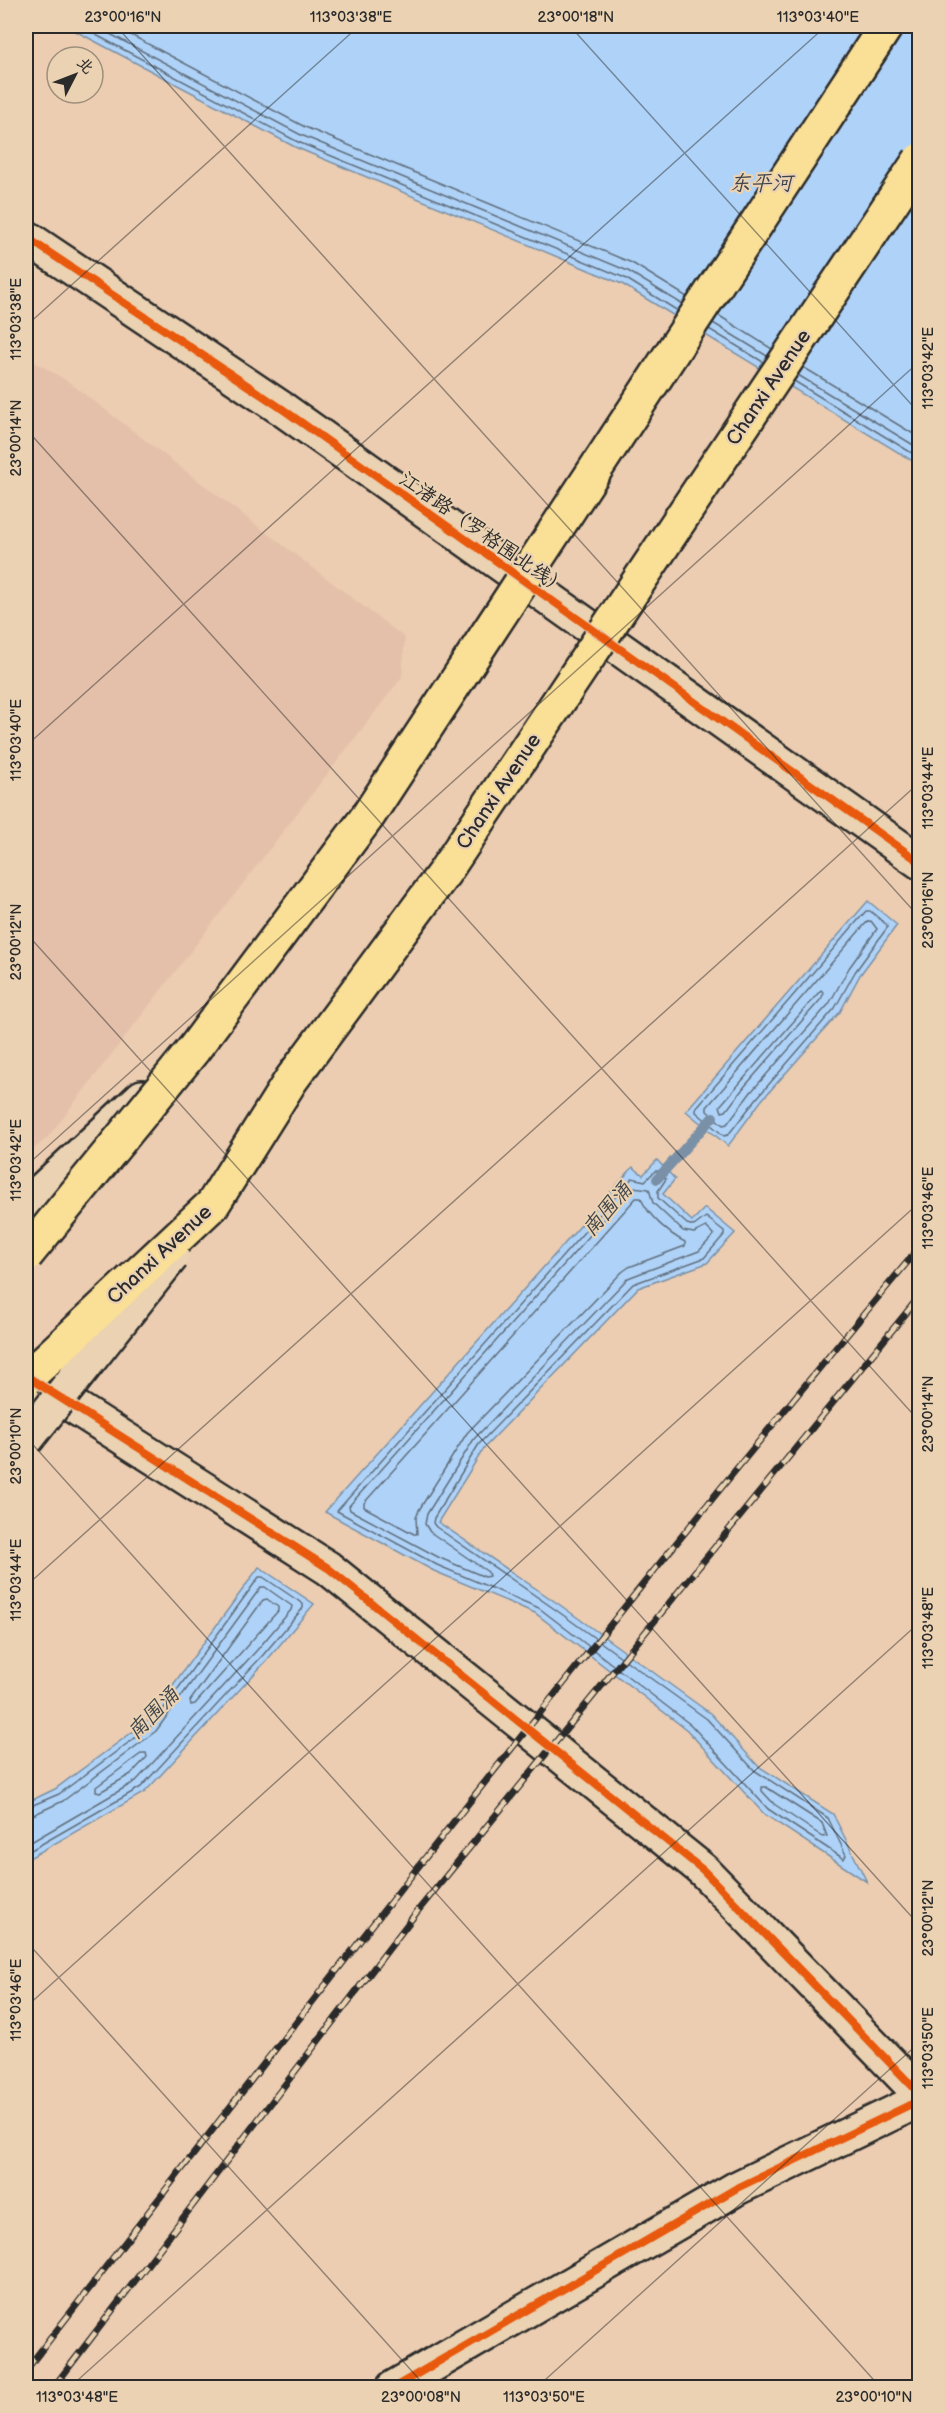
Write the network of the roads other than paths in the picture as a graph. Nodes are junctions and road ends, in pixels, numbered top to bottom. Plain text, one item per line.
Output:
1 (886, 26) edge
2 (920, 160) edge
3 (26, 237) edge
4 (920, 862) edge
5 (194, 1048) junction
6 (213, 1204) junction
7 (26, 1205) edge
8 (26, 1255) edge
9 (26, 1377) edge
10 (26, 1440) edge
11 (920, 2094) edge
12 (920, 2100) edge
13 (393, 2388) edge

1 - 5 highway, bridge
2 - 6 highway, Chanxi Avenue, bridge
3 - 4 street, 江渚路（罗格围北线）
5 - 7 street, bridge
5 - 8 highway, bridge
6 - 9 highway, Chanxi Avenue, bridge
6 - 10 street, bridge
9 - 11 street
12 - 13 street

